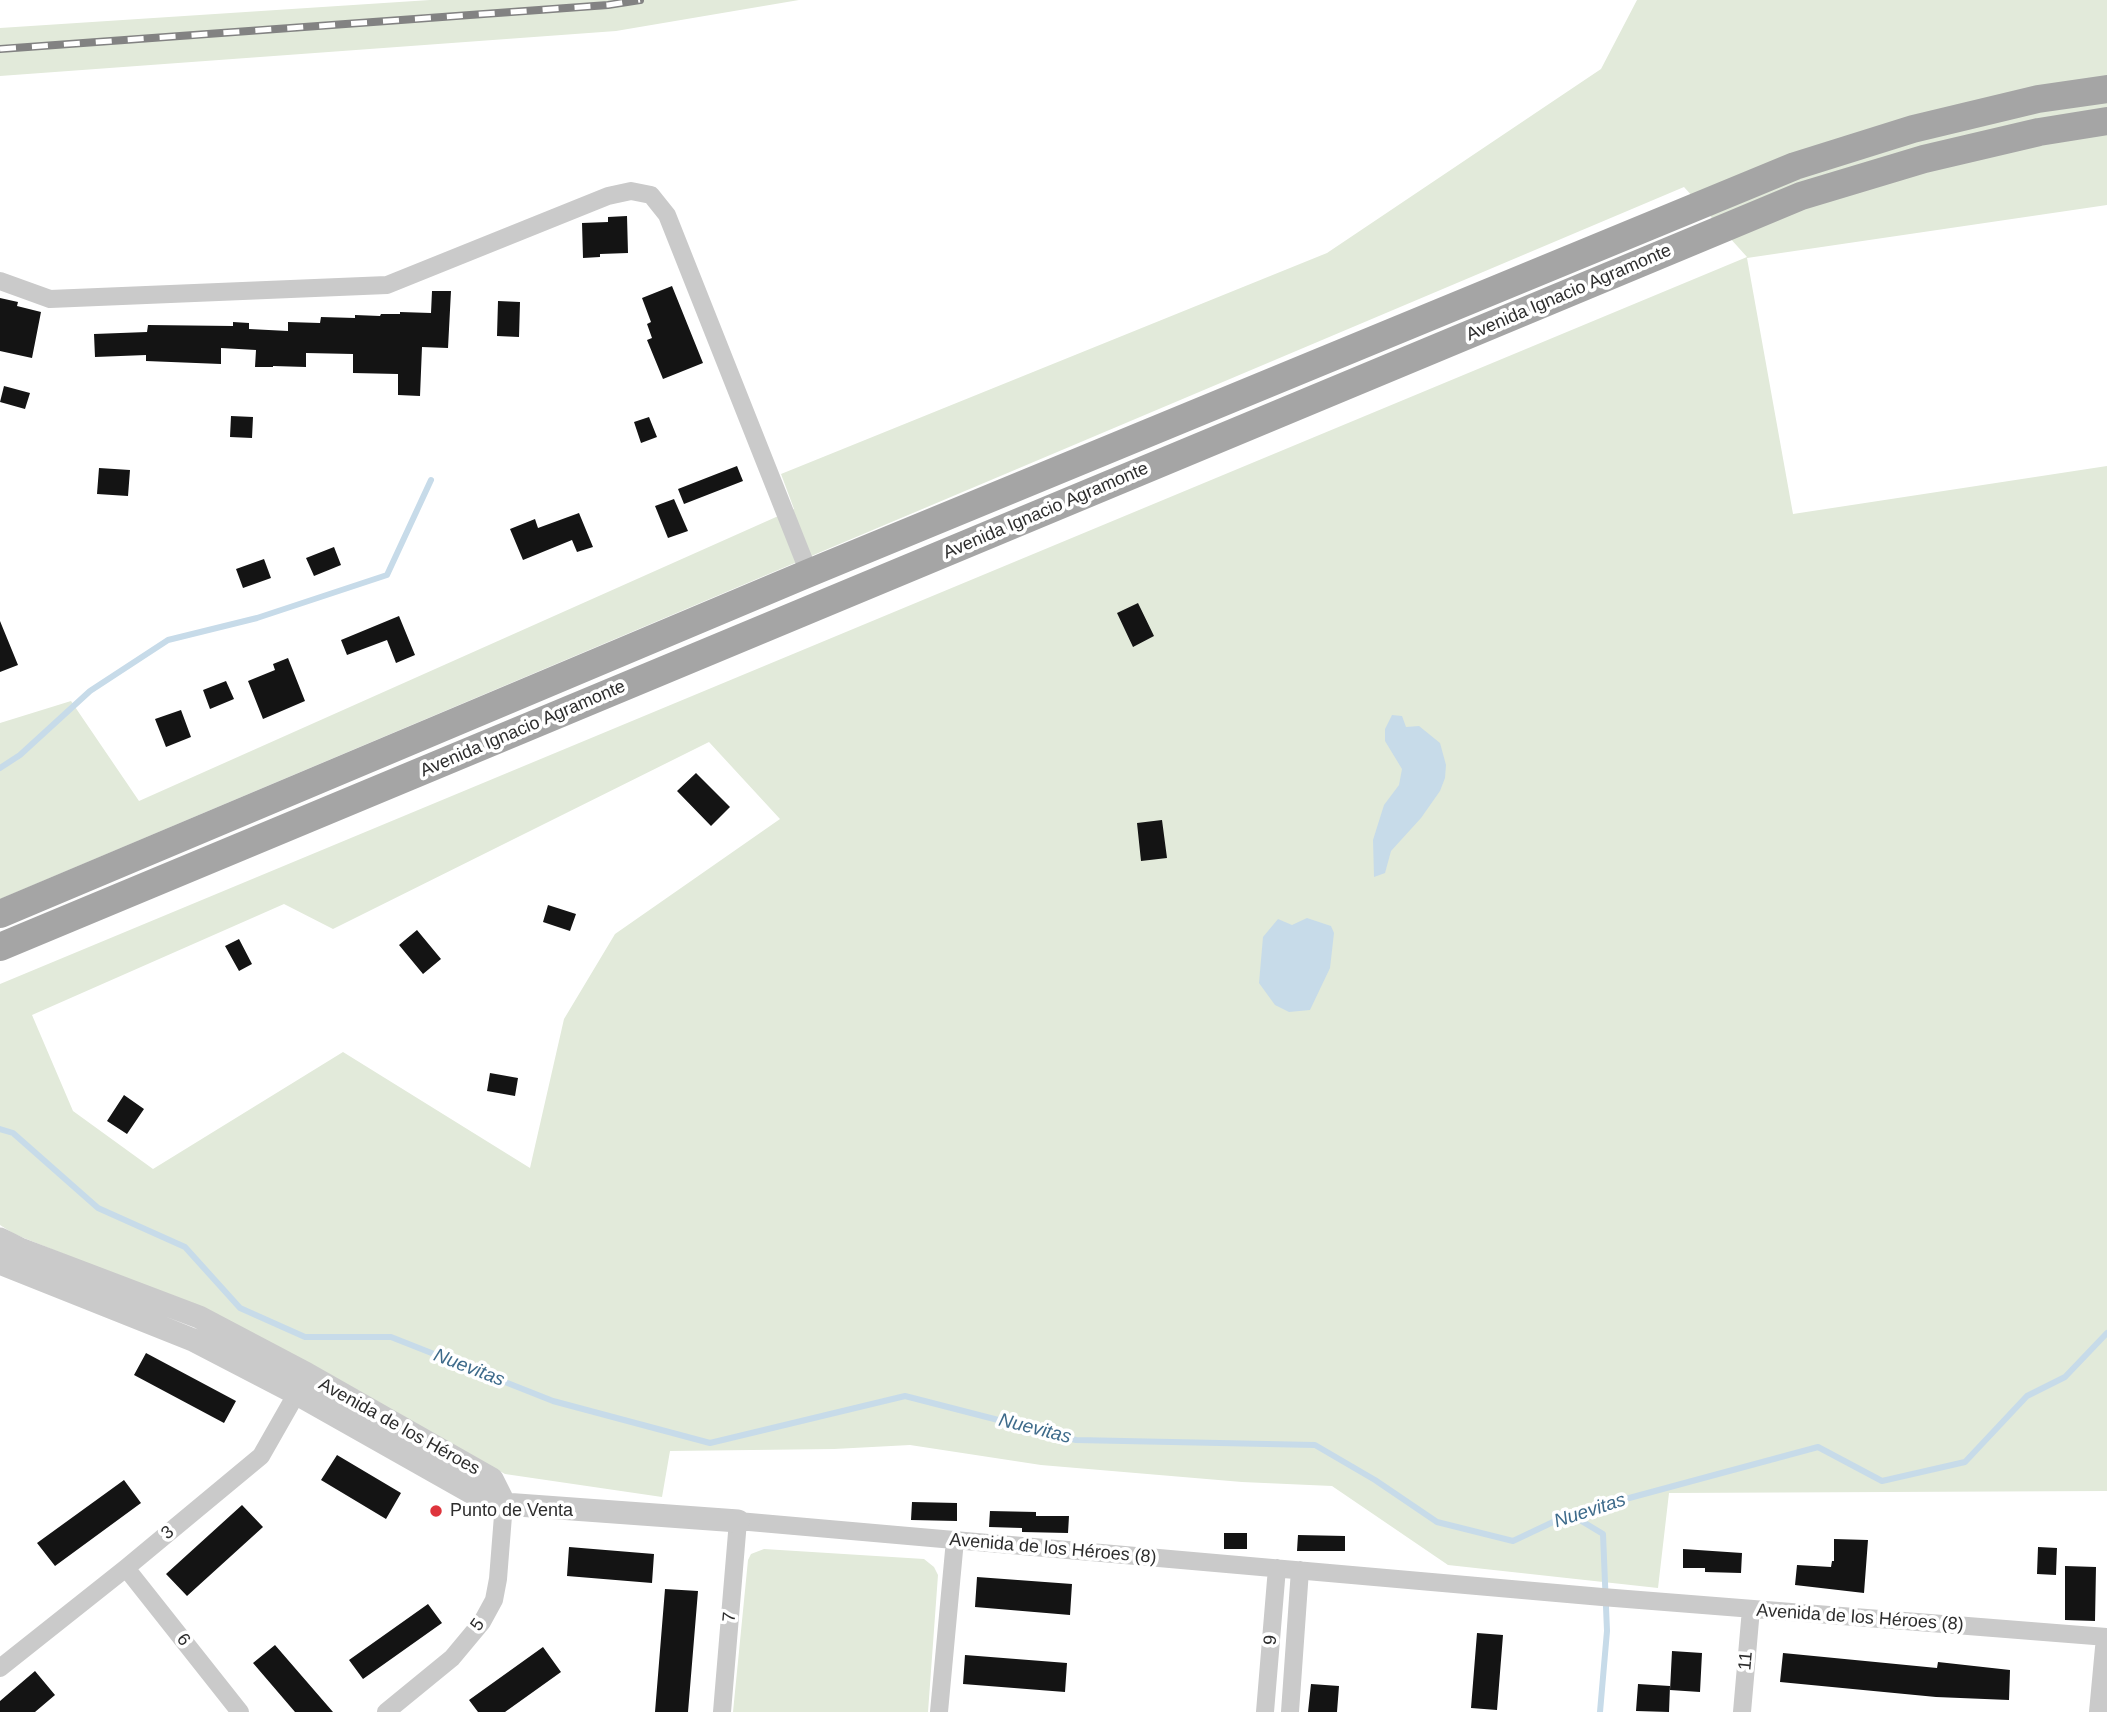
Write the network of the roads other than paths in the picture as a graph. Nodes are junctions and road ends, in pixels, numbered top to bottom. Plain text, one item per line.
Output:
1 (2107, 89) edge
2 (2107, 121) edge
3 (0, 281) edge
4 (809, 573) junction
5 (0, 914) edge
6 (0, 947) edge
7 (0, 1239) edge
8 (0, 1263) edge
9 (302, 1384) junction
10 (504, 1503) junction
11 (738, 1521) junction
12 (954, 1540) junction
13 (126, 1568) junction
14 (1277, 1568) junction
15 (1300, 1570) junction
16 (1751, 1609) junction
17 (2106, 1637) edge
18 (0, 1668) edge
19 (240, 1712) edge
20 (386, 1712) edge
21 (722, 1712) edge
22 (939, 1712) edge
23 (1265, 1712) edge
24 (1290, 1712) edge
25 (1742, 1712) edge
26 (2098, 1712) edge

1 - 4 main road, Avenida Ignacio Agramonte
2 - 6 main road, Avenida Ignacio Agramonte
3 - 4 street
4 - 5 main road, Avenida Ignacio Agramonte
7 - 9 street, Avenida de los Héroes
8 - 9 street, Avenida de los Héroes
9 - 10 street, Avenida de los Héroes
9 - 13 street, 3
10 - 11 street, Avenida de los Héroes (8)
10 - 20 street, 5
11 - 12 street, Avenida de los Héroes (8)
11 - 21 street, 7
12 - 14 street, Avenida de los Héroes (8)
12 - 22 street
13 - 18 street, 3
13 - 19 street, 6
14 - 15 street, Avenida de los Héroes (8)
14 - 23 street, 9
15 - 16 street, Avenida de los Héroes (8)
15 - 24 street, 9
16 - 17 street, Avenida de los Héroes (8)
16 - 25 street, 11
17 - 26 street

